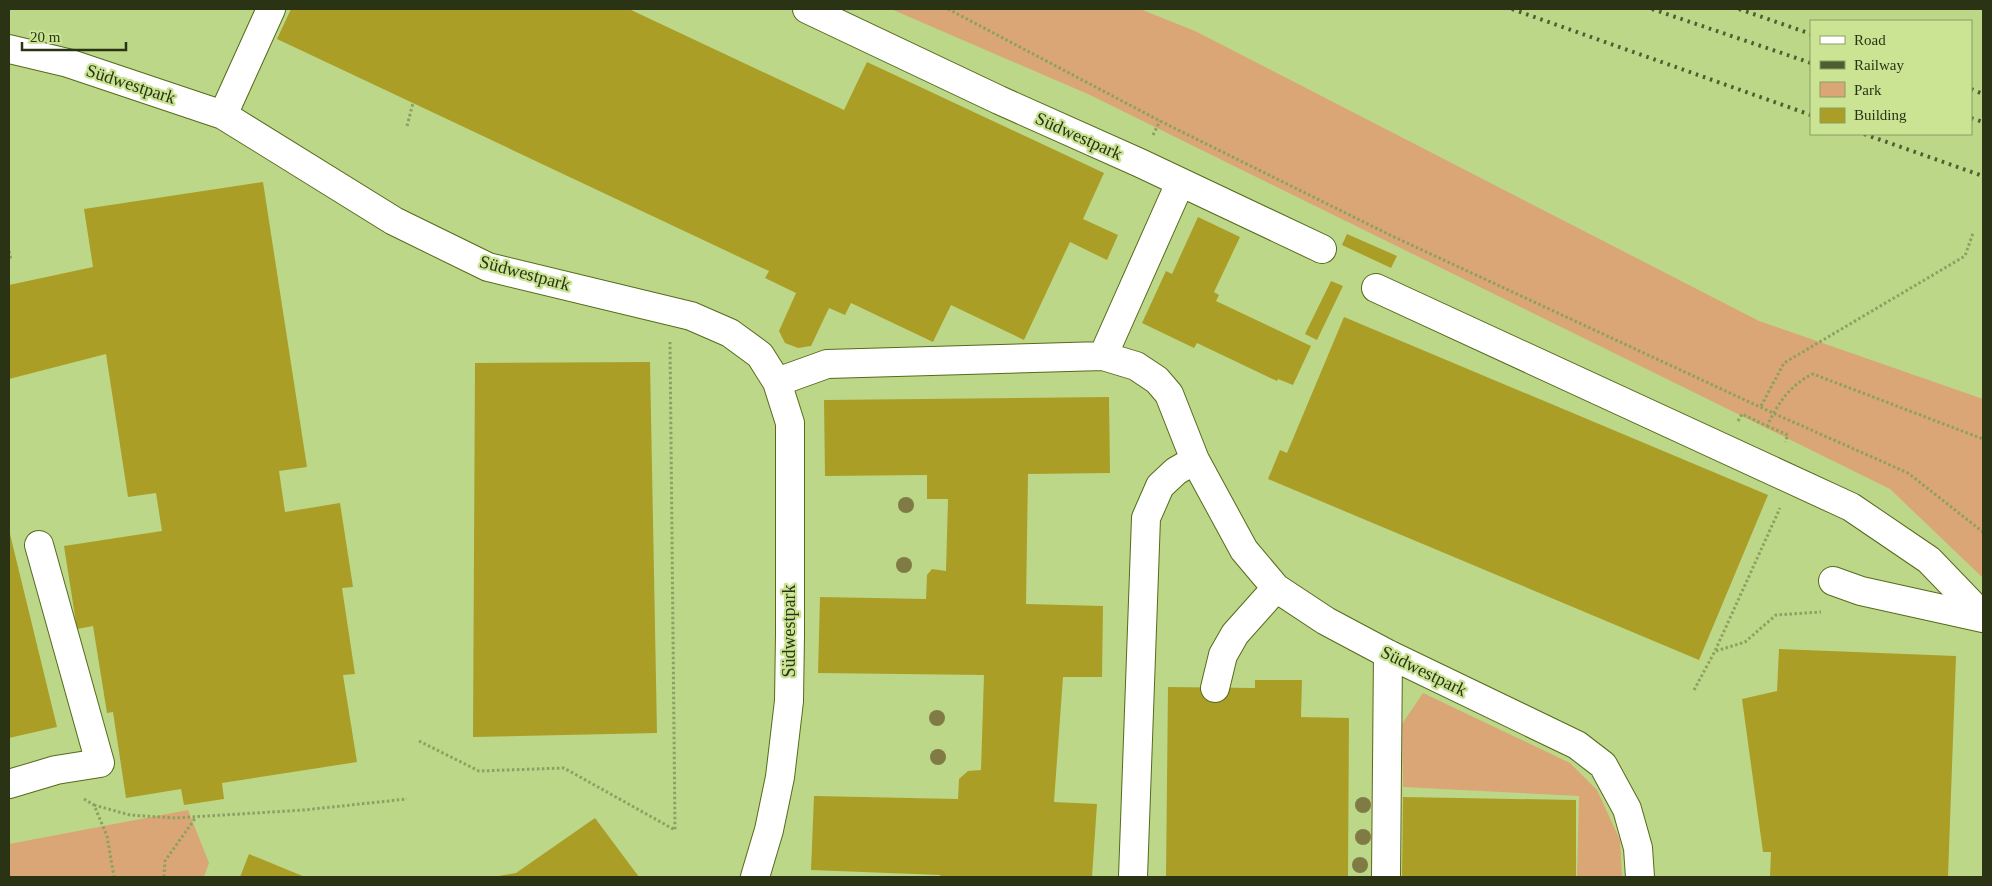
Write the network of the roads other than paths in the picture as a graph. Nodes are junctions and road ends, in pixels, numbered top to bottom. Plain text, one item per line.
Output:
1 (271, 9) edge
2 (807, 9) edge
3 (9, 49) edge
4 (223, 115) junction
5 (1180, 183) junction
6 (1322, 249) dead end
7 (1376, 288) dead end
8 (1103, 356) junction
9 (777, 382) junction
10 (1195, 460) junction
11 (39, 545) dead end
12 (1833, 582) dead end
13 (1276, 588) junction
14 (1983, 617) edge
15 (1388, 654) junction
16 (1215, 688) dead end
17 (9, 784) edge
18 (755, 877) edge
19 (1133, 877) edge
20 (1386, 877) edge
21 (1640, 877) edge

1 - 4 street
2 - 5 street, Südwestpark
3 - 4 street, Südwestpark
4 - 9 street, Südwestpark
5 - 6 street, Südwestpark
5 - 8 street
7 - 14 street
8 - 9 street, Südwestpark
8 - 10 street, Südwestpark
9 - 18 street, Südwestpark
10 - 13 street, Südwestpark
10 - 19 street
11 - 17 street
12 - 14 street
13 - 15 street, Südwestpark
13 - 16 street
15 - 20 street
15 - 21 street, Südwestpark

